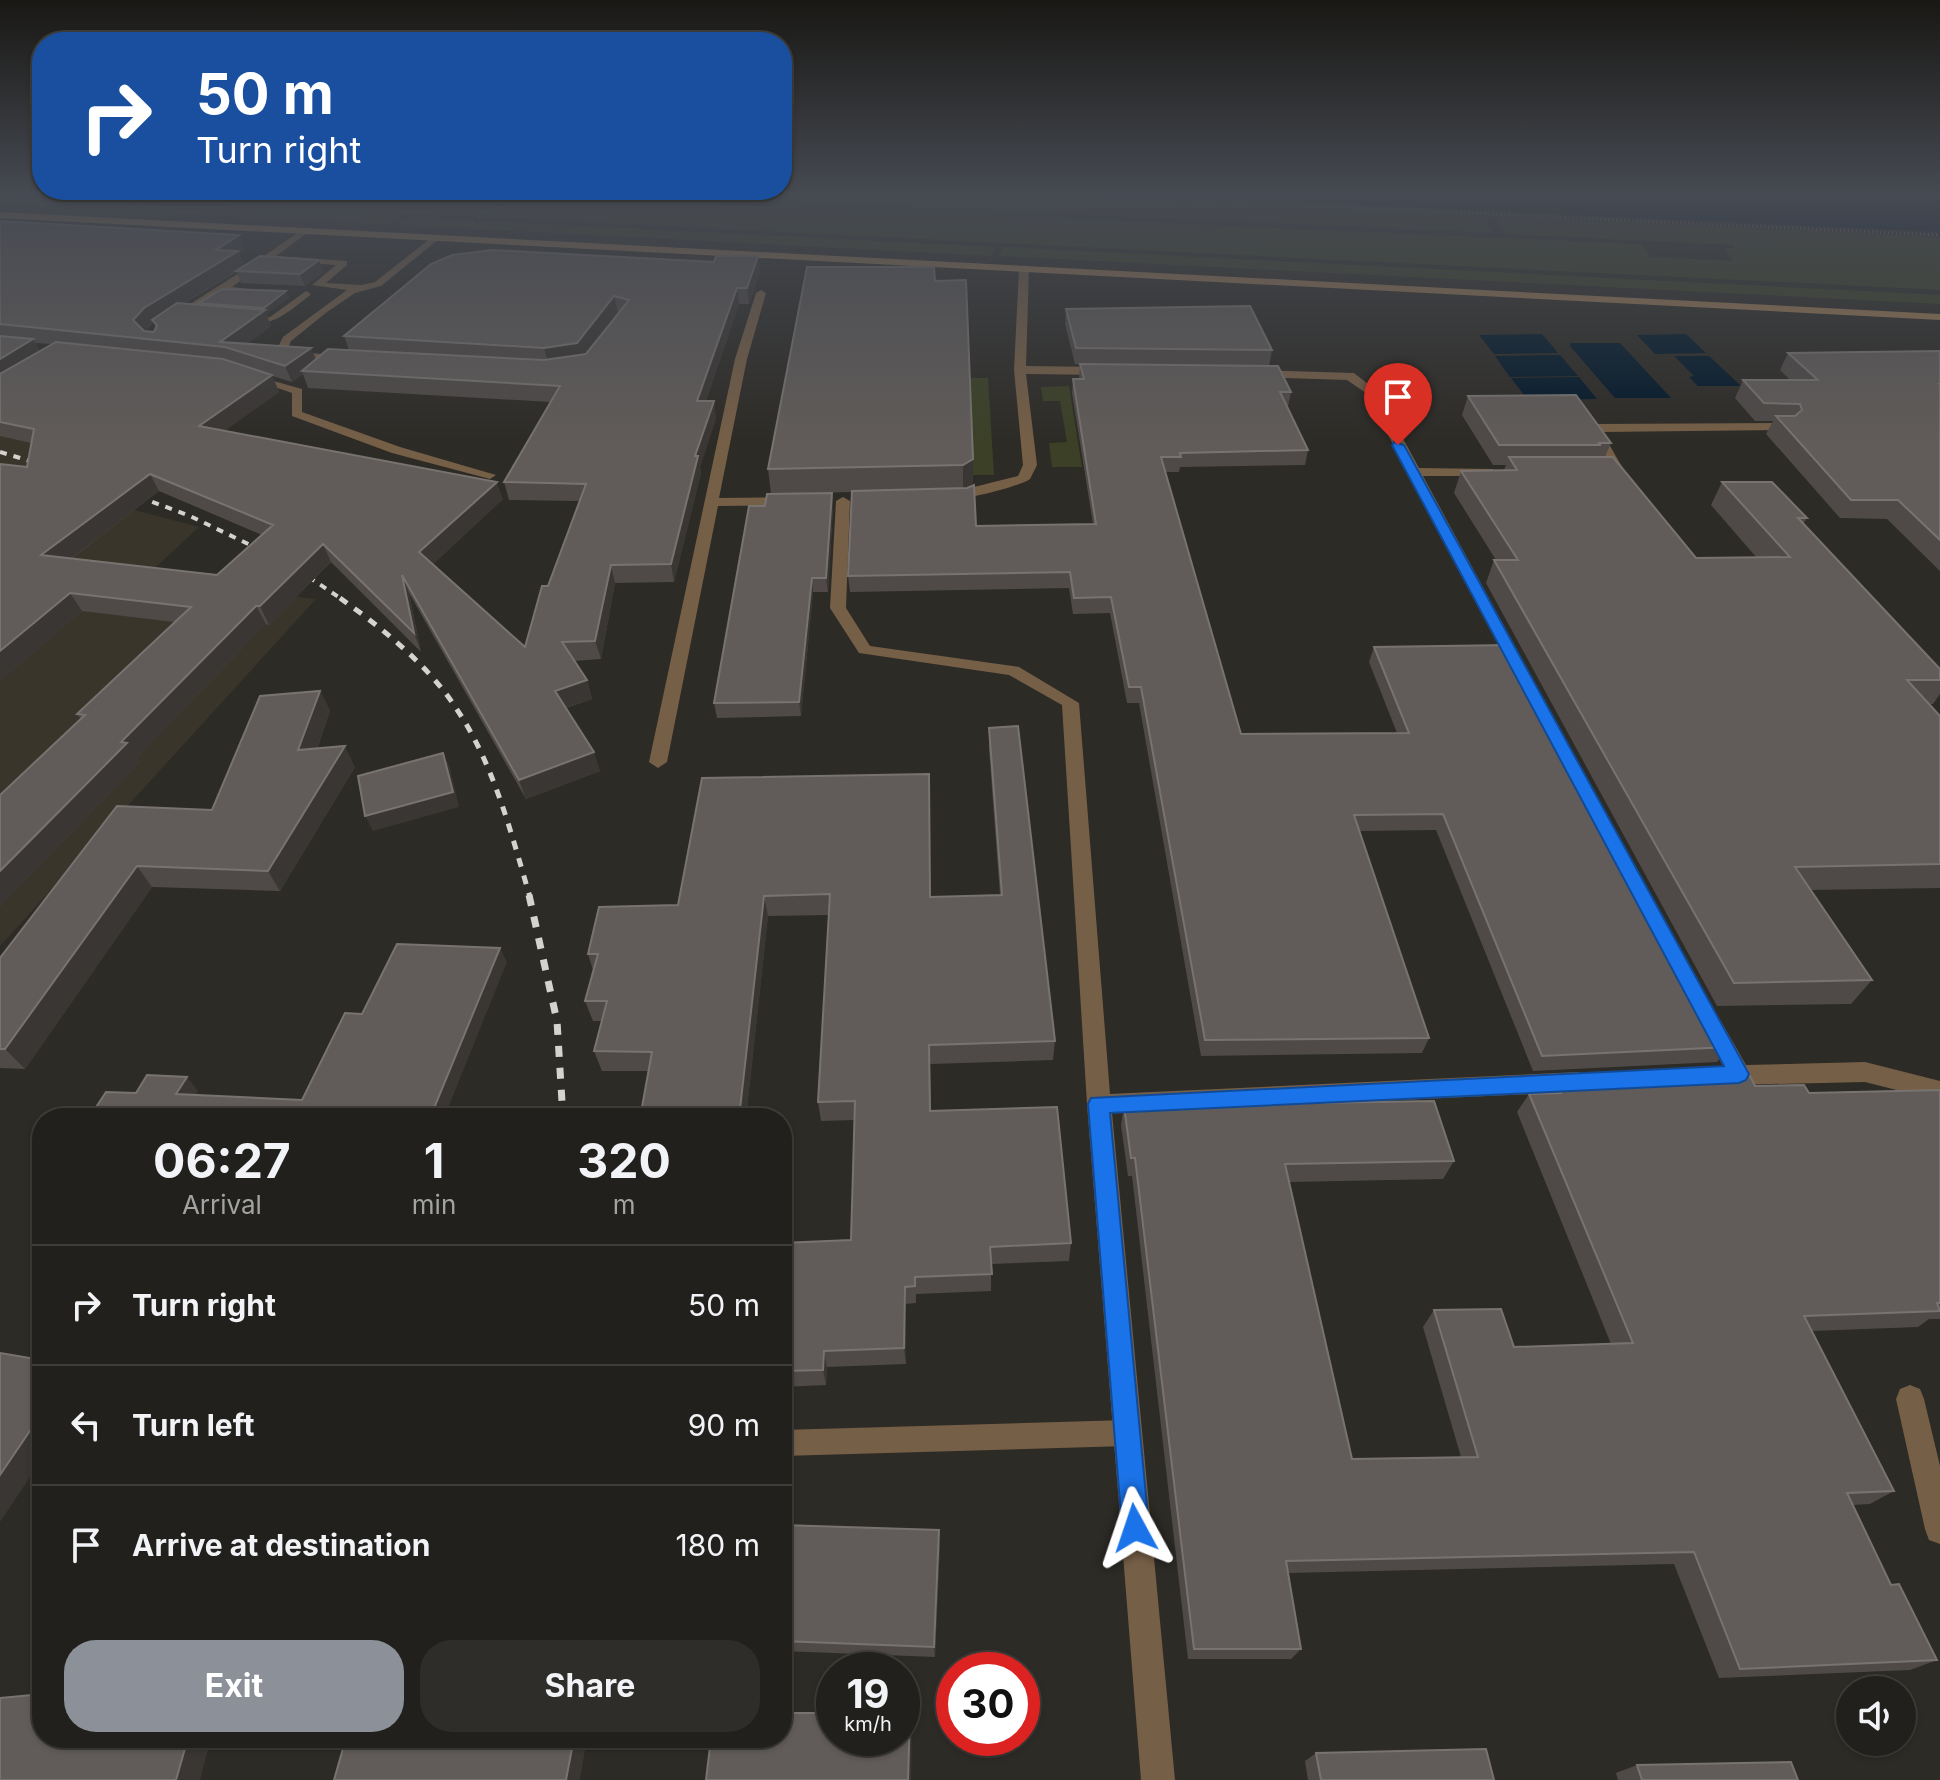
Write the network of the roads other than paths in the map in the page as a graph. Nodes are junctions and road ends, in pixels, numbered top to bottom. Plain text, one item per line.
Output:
1 (239, 277) edge
2 (327, 277) edge
3 (387, 277) edge
4 (1024, 277) edge
5 (1178, 277) edge
6 (317, 285) junction
7 (362, 288) junction
8 (222, 289) junction
9 (278, 292) edge
10 (292, 293) edge
11 (761, 293) dead end
12 (306, 294) junction
13 (181, 313) junction
14 (196, 315) edge
15 (226, 317) edge
16 (1940, 317) edge
17 (169, 320) edge
18 (359, 360) edge
19 (1020, 370) junction
20 (1114, 371) edge
21 (1238, 372) edge
22 (245, 373) edge
23 (1784, 427) edge
24 (1412, 472) junction
25 (1507, 472) edge
26 (1586, 472) edge
27 (490, 475) dead end
28 (935, 498) edge
29 (712, 502) junction
30 (1526, 682) edge
31 (658, 762) dead end
32 (1708, 1018) edge
33 (1739, 1074) junction
34 (1708, 1076) edge
35 (1598, 1081) edge
36 (1940, 1091) edge
37 (1099, 1104) junction
38 (1910, 1399) dead end
39 (1127, 1433) junction
40 (792, 1443) edge
41 (1940, 1529) edge
42 (1158, 1780) edge

1 - 8 lane
2 - 6 lane
3 - 7 lane
4 - 19 street
5 - 16 main road
6 - 7 lane
6 - 12 lane
7 - 18 lane
8 - 9 lane
8 - 13 lane
10 - 12 lane
11 - 29 street
12 - 15 lane
13 - 14 lane
13 - 17 lane
19 - 20 street
19 - 28 street
21 - 24 street
22 - 27 lane
23 - 26 street
24 - 25 street
24 - 30 street
29 - 31 street
29 - 37 street
32 - 33 street
33 - 34 street
33 - 36 street
35 - 37 street
37 - 39 street
38 - 41 street
39 - 40 lane
39 - 42 street

